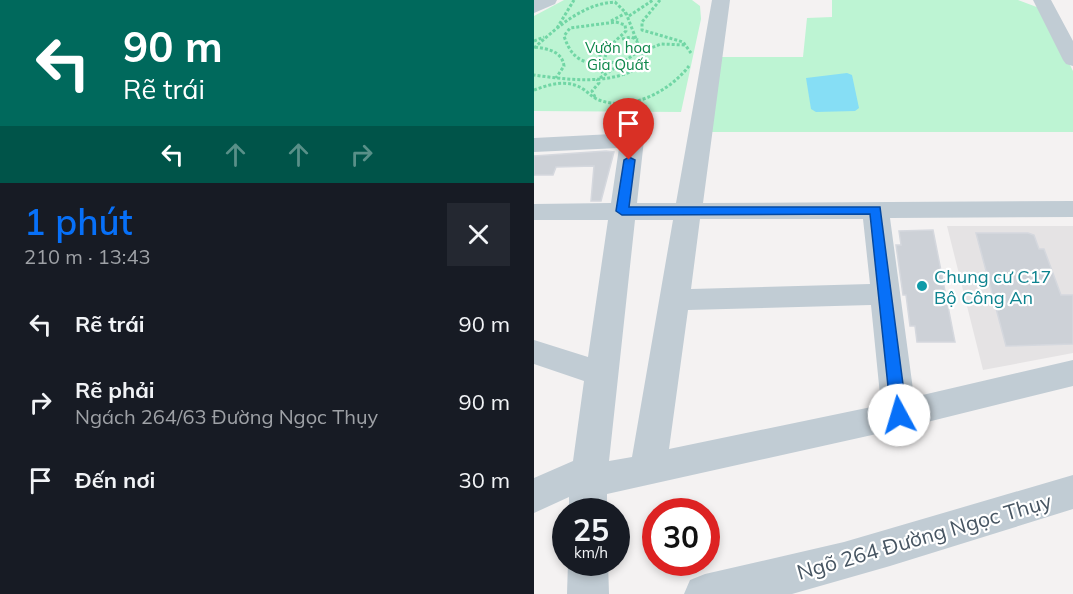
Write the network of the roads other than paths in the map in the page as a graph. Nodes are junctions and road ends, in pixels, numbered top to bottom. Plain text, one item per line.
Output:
1 (548, 0) edge
2 (721, 0) edge
3 (1042, 0) edge
4 (534, 7) edge
5 (1073, 60) edge
6 (534, 145) edge
7 (1073, 209) edge
8 (876, 210) junction
9 (622, 211) junction
10 (689, 211) junction
11 (534, 212) edge
12 (886, 294) junction
13 (675, 300) junction
14 (534, 352) edge
15 (1073, 373) edge
16 (603, 374) junction
17 (899, 415) junction
18 (648, 469) junction
19 (589, 488) edge
20 (1073, 492) edge
21 (534, 496) edge
22 (588, 576) edge
23 (760, 588) edge
24 (588, 594) edge
25 (705, 594) edge

1 - 4 street
2 - 10 street
3 - 5 street
6 - 9 street
7 - 8 street
8 - 10 street
8 - 12 street
9 - 10 street
9 - 11 street
9 - 16 street
10 - 13 street
12 - 13 street
12 - 17 street
13 - 18 street
14 - 16 street
15 - 17 street
16 - 19 street
17 - 18 street
18 - 19 street
19 - 21 street
20 - 23 street, Ngõ 264 Đường Ngọc Thụy
22 - 24 street
23 - 25 street, Ngõ 264 Đường Ngọc Thụy

